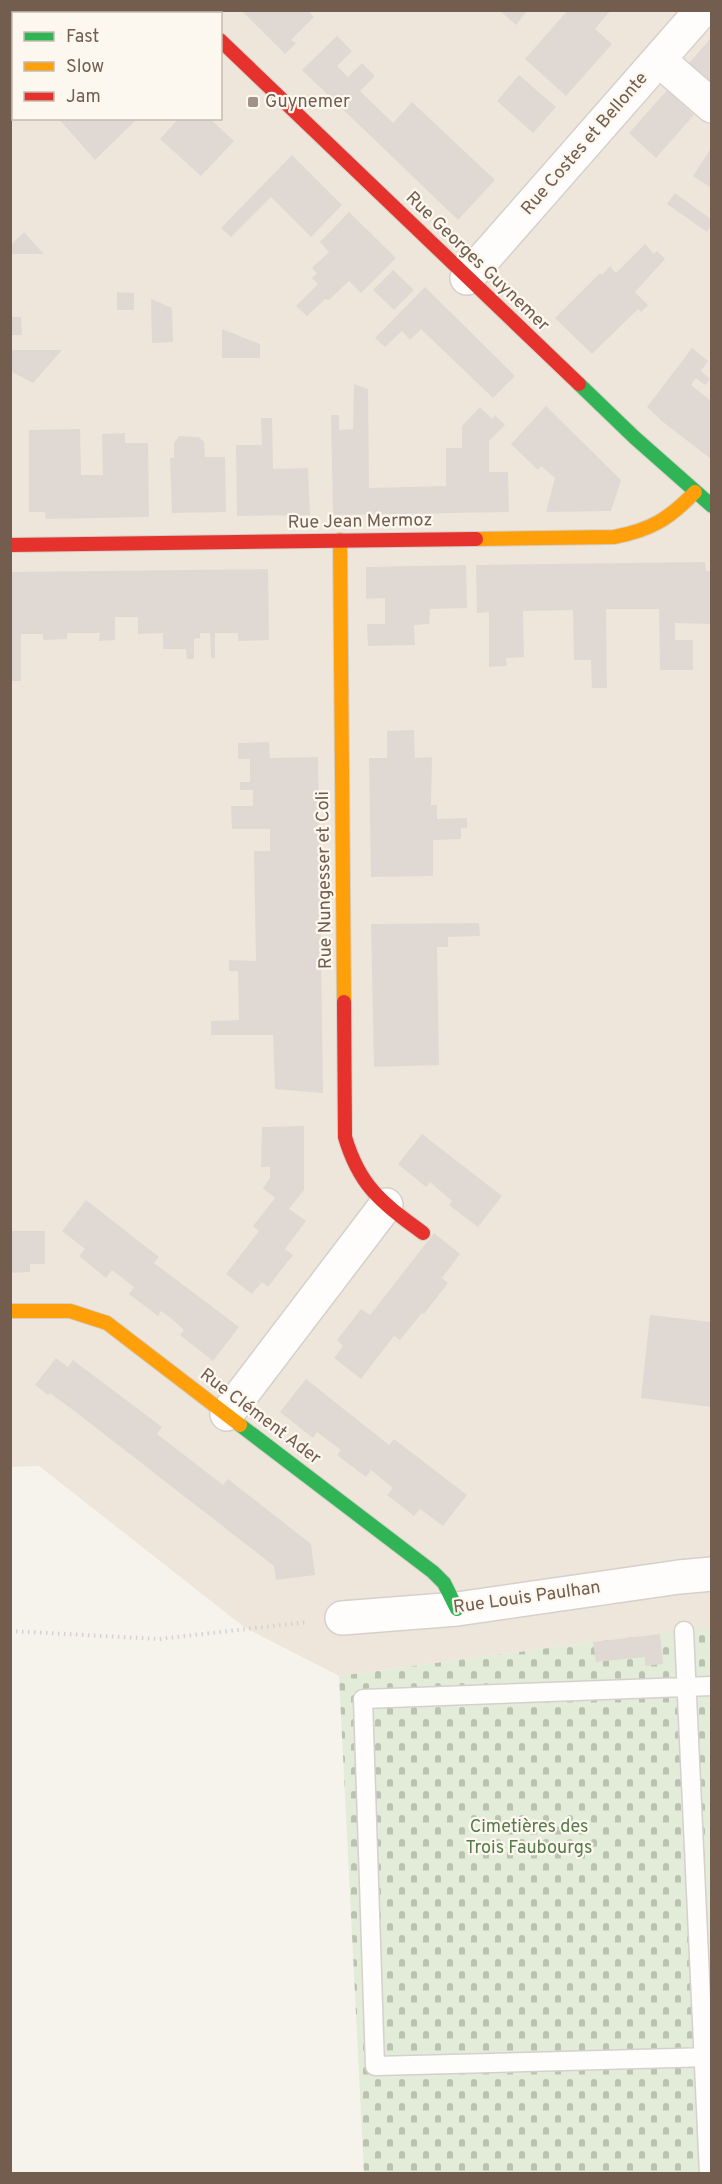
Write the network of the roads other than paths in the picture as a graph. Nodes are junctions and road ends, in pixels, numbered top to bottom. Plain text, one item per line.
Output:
1 (702, 10) edge
2 (222, 42) edge
3 (659, 60) junction
4 (711, 106) edge
5 (467, 278) junction
6 (695, 492) junction
7 (711, 506) edge
8 (340, 540) junction
9 (10, 545) edge
10 (386, 1206) junction
11 (423, 1233) dead end
12 (10, 1311) edge
13 (227, 1414) junction
14 (711, 1574) edge
15 (458, 1609) junction
16 (342, 1618) road end
17 (684, 1631) dead end
18 (711, 1686) edge
19 (687, 1687) junction
20 (708, 2058) edge
21 (709, 2174) edge

1 - 3 street, Rue Costes et Bellonte
2 - 5 street, Rue Georges Guynemer
3 - 4 street
3 - 5 street, Rue Costes et Bellonte
5 - 6 street, Rue Georges Guynemer
6 - 7 street, Rue Georges Guynemer
6 - 8 street, Rue Jean Mermoz
8 - 9 street, Rue Jean Mermoz
8 - 10 street, Rue Nungesser et Coli
10 - 11 street, Rue Nungesser et Coli
10 - 13 street
12 - 13 street, Rue Clément Ader
13 - 15 street, Rue Clément Ader
14 - 15 street, Rue Louis Paulhan
15 - 16 street, Rue Louis Paulhan
17 - 19 lane
18 - 19 lane
19 - 20 lane
19 - 20 lane
20 - 21 lane

